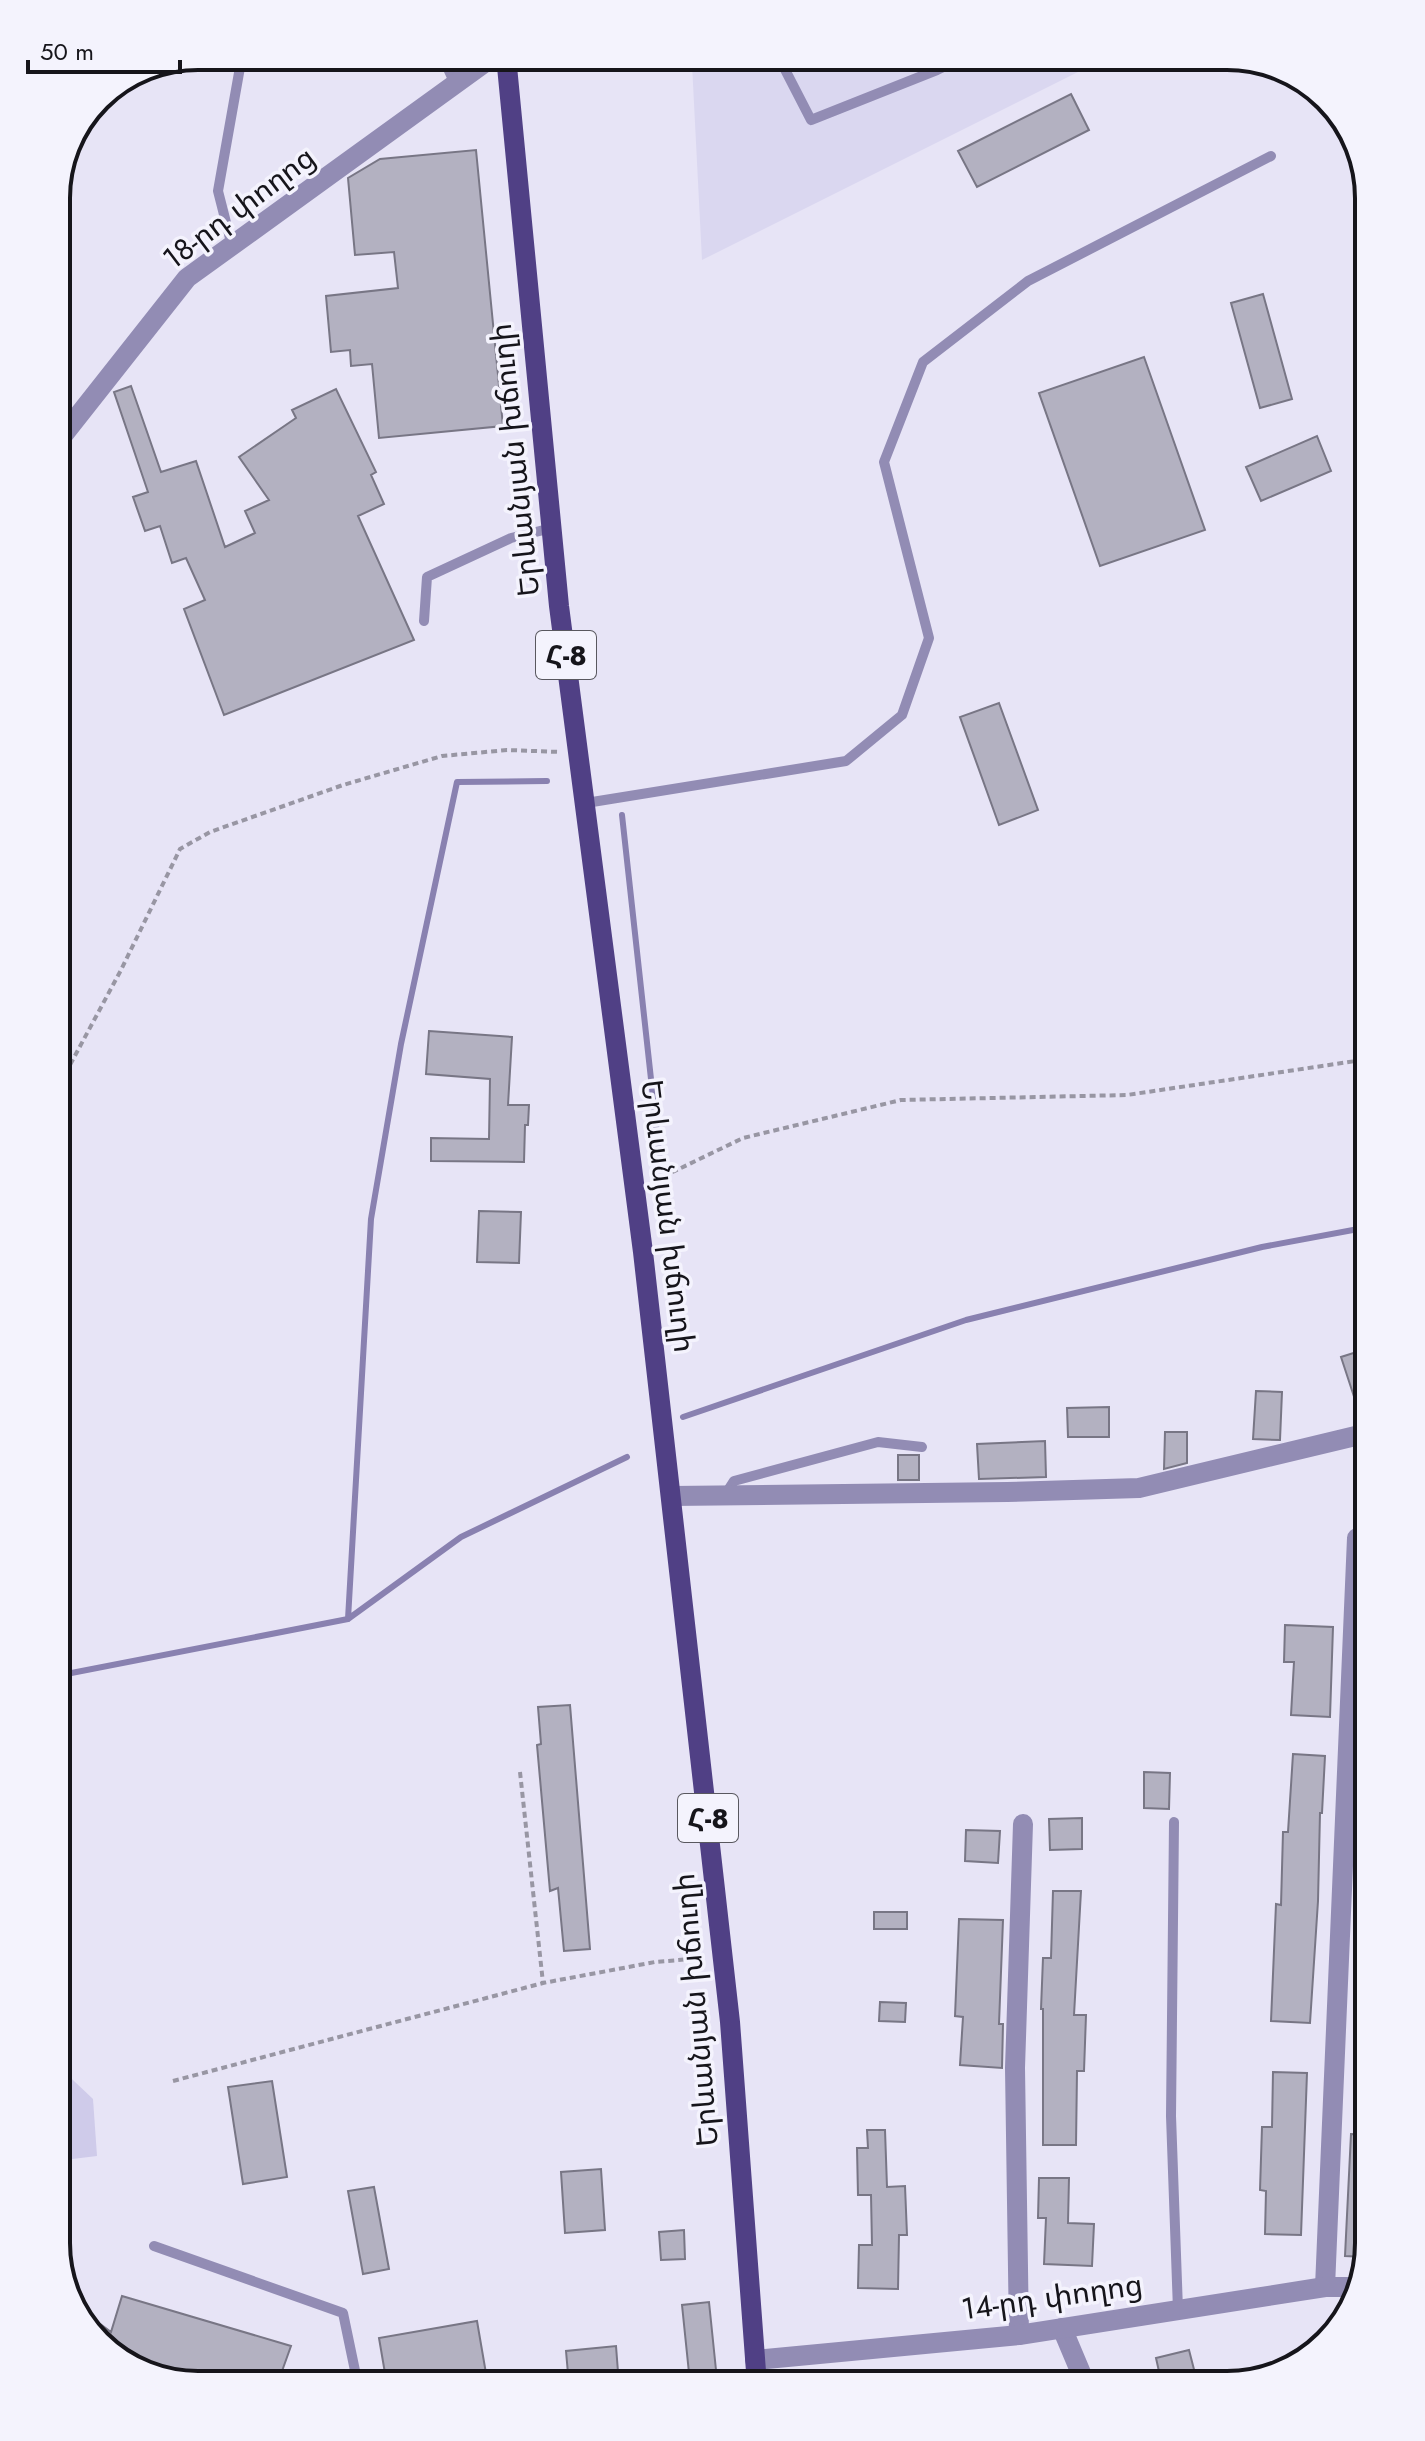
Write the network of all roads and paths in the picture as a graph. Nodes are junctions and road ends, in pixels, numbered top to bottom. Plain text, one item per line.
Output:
1 (240, 70) edge
2 (449, 70) edge
3 (476, 70) edge
4 (507, 70) edge
5 (785, 70) edge
6 (937, 70) edge
7 (456, 86) junction
8 (1271, 156) dead end
9 (232, 246) junction
10 (70, 426) edge
11 (552, 528) junction
12 (424, 621) dead end
13 (579, 753) junction
14 (586, 803) junction
15 (1355, 1061) edge
16 (70, 1065) edge
17 (634, 1190) junction
18 (1355, 1436) edge
19 (922, 1447) dead end
20 (725, 1495) junction
21 (672, 1496) junction
22 (1355, 1585) edge
23 (520, 1772) dead end
24 (1174, 1822) dead end
25 (1023, 1824) dead end
26 (722, 1956) junction
27 (543, 1983) junction
28 (173, 2081) dead end
29 (154, 2246) dead end
30 (1325, 2287) junction
31 (1347, 2287) edge
32 (1178, 2310) junction
33 (1062, 2328) junction
34 (1019, 2335) junction
35 (755, 2360) junction
36 (355, 2371) edge
37 (756, 2371) edge
38 (1080, 2371) edge

1 - 9 lane
2 - 7 lane
3 - 7 street, 18-րդ փողոց
4 - 11 main road, Երևանյան խճուղի / Հ-8
5 - 6 lane
7 - 9 street, 18-րդ փողոց
8 - 14 lane
9 - 10 street, 18-րդ փողոց
11 - 12 lane
11 - 13 main road, Երևանյան խճուղի / Հ-8
13 - 14 main road, Երևանյան խճուղի / Հ-8
13 - 16 path
14 - 17 main road, Երևանյան խճուղի / Հ-8
15 - 17 path
17 - 21 main road, Երևանյան խճուղի / Հ-8
18 - 20 street
19 - 20 lane
20 - 21 street
21 - 26 main road, Երևանյան խճուղի / Հ-8
22 - 30 street
23 - 27 path
24 - 32 lane
25 - 34 street
26 - 27 path
26 - 35 main road, Երևանյան խճուղի / Հ-8
27 - 28 path
29 - 36 lane
30 - 31 street, 14-րդ փողոց
30 - 32 street, 14-րդ փողոց
32 - 33 street, 14-րդ փողոց
33 - 34 street, 14-րդ փողոց
33 - 38 street
34 - 35 street, 14-րդ փողոց
35 - 37 main road, Երևանյան խճուղի / Հ-8

